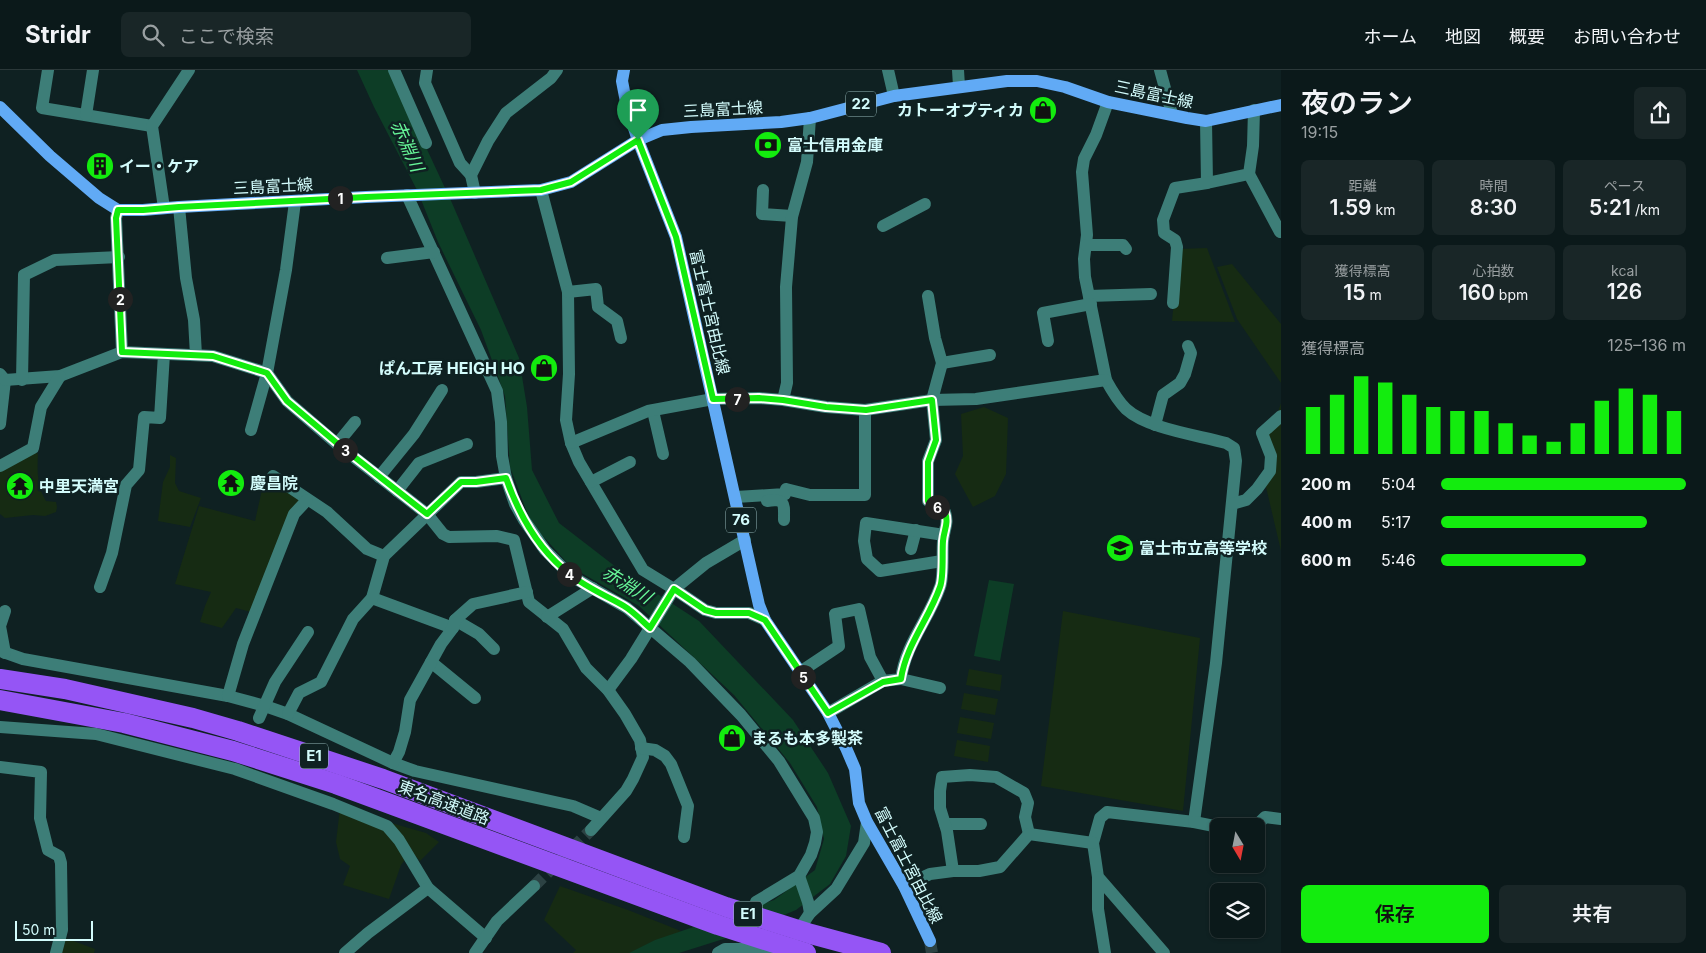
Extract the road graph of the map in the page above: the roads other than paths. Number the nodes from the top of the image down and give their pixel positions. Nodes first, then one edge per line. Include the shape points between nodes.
1 (48, 70) edge
2 (93, 70) edge
3 (190, 70) edge
4 (394, 70) edge
5 (427, 70) edge
6 (557, 70) edge
7 (624, 70) edge
8 (888, 70) edge
9 (958, 70) edge
10 (1160, 70) edge
11 (959, 86) junction
12 (894, 96) junction
13 (1108, 102) junction
14 (1281, 105) edge
15 (0, 107) edge
16 (1254, 110) junction
17 (1172, 114) junction
18 (86, 115) junction
19 (810, 118) junction
20 (1206, 121) junction
21 (152, 126) junction
22 (638, 140) junction
23 (426, 143) dead end
24 (1249, 174) junction
25 (471, 175) junction
26 (1207, 183) junction
27 (541, 190) junction
28 (763, 190) dead end
29 (475, 193) junction
30 (408, 195) junction
31 (295, 202) junction
32 (925, 204) dead end
33 (179, 207) junction
34 (164, 208) junction
35 (118, 210) junction
36 (792, 216) junction
37 (883, 226) dead end
38 (1281, 231) edge
39 (1086, 245) junction
40 (1126, 249) dead end
41 (434, 252) junction
42 (119, 257) junction
43 (387, 258) dead end
44 (568, 292) junction
45 (1150, 294) dead end
46 (928, 296) dead end
47 (1090, 300) junction
48 (1173, 303) dead end
49 (621, 338) dead end
50 (1048, 342) dead end
51 (1188, 346) dead end
52 (122, 352) junction
53 (164, 354) junction
54 (196, 355) junction
55 (990, 355) dead end
56 (942, 363) junction
57 (267, 373) junction
58 (60, 376) junction
59 (2, 377) edge
60 (22, 380) junction
61 (1106, 380) junction
62 (442, 390) dead end
63 (713, 399) junction
64 (783, 400) junction
65 (932, 400) junction
66 (653, 410) junction
67 (866, 410) junction
68 (1281, 416) edge
69 (354, 422) dead end
70 (0, 424) edge
71 (1155, 425) junction
72 (251, 430) dead end
73 (571, 443) junction
74 (338, 444) junction
75 (467, 444) dead end
76 (663, 454) dead end
77 (630, 462) dead end
78 (0, 466) edge
79 (273, 476) dead end
80 (379, 477) junction
81 (506, 478) junction
82 (591, 482) junction
83 (397, 491) junction
84 (307, 500) junction
85 (737, 501) junction
86 (1232, 504) junction
87 (427, 514) junction
88 (784, 520) dead end
89 (916, 530) junction
90 (944, 535) junction
91 (745, 540) junction
92 (911, 549) dead end
93 (384, 556) junction
94 (942, 562) junction
95 (100, 587) dead end
96 (593, 588) junction
97 (674, 589) junction
98 (527, 592) junction
99 (372, 598) junction
100 (5, 611) dead end
101 (548, 617) junction
102 (765, 620) junction
103 (454, 624) junction
104 (650, 628) junction
105 (308, 632) dead end
106 (494, 650) dead end
107 (2, 652) edge
108 (431, 662) junction
109 (800, 672) junction
110 (901, 679) junction
111 (0, 680) edge
112 (883, 682) junction
113 (940, 688) dead end
114 (608, 690) junction
115 (228, 696) junction
116 (475, 698) dead end
117 (0, 700) edge
118 (265, 706) junction
119 (828, 713) junction
120 (288, 714) junction
121 (259, 718) dead end
122 (0, 727) edge
123 (641, 748) junction
124 (393, 763) junction
125 (0, 767) edge
126 (601, 818) junction
127 (1264, 818) edge
128 (1281, 819) edge
129 (867, 822) junction
130 (1194, 822) junction
131 (945, 824) junction
132 (981, 824) dead end
133 (1210, 825) edge
134 (591, 830) tunnel mouth
135 (1029, 834) junction
136 (684, 837) dead end
137 (1093, 843) junction
138 (953, 871) junction
139 (799, 876) junction
140 (1098, 877) junction
141 (534, 886) tunnel mouth
142 (904, 886) junction
143 (428, 888) junction
144 (756, 902) dead end
145 (809, 908) junction
146 (486, 938) junction
147 (930, 940) tunnel mouth
148 (56, 953) edge
149 (345, 953) edge
150 (475, 953) edge
151 (718, 953) edge
152 (806, 953) edge
153 (881, 953) edge
154 (1105, 953) edge
155 (1164, 953) edge

1 - 18 street via 42,108
2 - 18 street
3 - 21 street
4 - 23 street
5 - 25 street via 425,83 460,163
6 - 25 street via 506,113
7 - 22 main road, 富士富士宮由比線 / 76 via 622,81 627,108
8 - 12 street
9 - 11 street
10 - 17 street
11 - 12 main road, 三島富士線 / 22
11 - 13 main road, 三島富士線 / 22 via 1037,81
12 - 19 main road, 三島富士線 / 22
13 - 17 main road, 三島富士線 / 22
13 - 39 street via 1084,159
14 - 16 main road, 三島富士線 / 22
15 - 35 main road via 57,162
16 - 20 main road, 三島富士線 / 22
16 - 24 street
17 - 20 main road, 三島富士線 / 22
18 - 21 street
19 - 22 main road, 三島富士線 / 22 via 662,130
19 - 36 street via 807,162
20 - 26 street
21 - 34 street
22 - 27 main road, 三島富士線 / 22 via 571,182
22 - 63 main road, 富士富士宮由比線 / 76 via 676,237
24 - 26 street
24 - 38 street
25 - 29 street
26 - 48 street via 1175,188 1163,220 1164,233 1175,240 1177,247
27 - 29 main road, 三島富士線 / 22
27 - 44 street
28 - 36 street via 762,214
29 - 30 main road, 三島富士線 / 22
30 - 31 main road, 三島富士線 / 22
30 - 41 street
31 - 33 main road, 三島富士線 / 22
31 - 57 street
32 - 37 street
33 - 34 main road, 三島富士線 / 22
33 - 54 street
34 - 35 main road, 三島富士線 / 22
35 - 42 street
36 - 64 street via 786,287 787,383
39 - 40 street via 1123,245
39 - 47 street via 1085,277
41 - 43 street
41 - 81 street via 497,391
42 - 52 street
42 - 60 street via 55,260 24,275
44 - 49 street via 596,289 598,307 616,321
44 - 73 street via 566,420
45 - 47 street
46 - 56 street
47 - 50 street via 1043,313
47 - 61 street
51 - 71 street via 1190,353 1185,374 1180,383 1163,395
52 - 53 street
52 - 58 street
53 - 54 street
53 - 95 street via 160,418 144,417 139,470 126,485 112,553
54 - 57 street via 213,356
55 - 56 street
56 - 65 street
57 - 72 street
57 - 74 street via 287,401
58 - 60 street
58 - 78 street via 41,407 33,448
59 - 60 street
59 - 70 street
61 - 65 street via 976,399
61 - 71 street via 1127,410
62 - 80 street via 414,434
63 - 64 street
63 - 66 street
63 - 85 main road, 富士富士宮由比線 / 76
64 - 67 street
65 - 67 street
65 - 90 street via 936,440 928,462 928,501 945,512 948,521
66 - 73 street
66 - 76 street
67 - 85 street via 865,495 810,495 786,489 785,494
68 - 86 street via 1262,433 1270,456 1270,470 1246,500
69 - 74 street
71 - 86 street via 1226,442 1234,448
73 - 82 street
74 - 80 street
75 - 83 street via 419,463
77 - 82 street
79 - 84 street
80 - 83 street
81 - 87 street via 461,482
81 - 96 street via 515,504 546,550 571,576
82 - 97 street via 643,570
83 - 87 street
84 - 93 street via 327,512 367,549
84 - 115 street via 294,514 243,644
85 - 88 street via 778,500 784,504
85 - 91 main road, 富士富士宮由比線 / 76
86 - 130 street via 1216,663
87 - 93 street
87 - 98 street via 443,534 450,537 497,536 514,540
89 - 90 street
89 - 92 street
89 - 94 street via 866,523 864,541 868,560 880,571
90 - 94 street
91 - 97 street via 706,563
91 - 102 main road, 富士富士宮由比線 / 76
93 - 99 street
94 - 110 street via 941,586 909,651
96 - 101 street
96 - 104 street via 626,608
97 - 102 street via 705,610 749,613
97 - 104 street
98 - 101 street via 528,602
98 - 103 street via 473,604
99 - 103 street
99 - 120 street via 353,619 321,682 299,693
100 - 107 street via 0,626
101 - 114 street via 563,629 586,668
102 - 109 main road, 富士富士宮由比線 / 76
103 - 106 street via 479,634
103 - 108 street
104 - 114 street
104 - 139 street via 690,662 741,715 779,761 801,795 814,818 817,832 811,855
105 - 118 street via 275,682
107 - 115 street via 23,659
108 - 116 street
108 - 124 street via 410,700 405,732
109 - 112 street via 839,646 834,614 859,609 870,657
109 - 119 main road, 富士富士宮由比線 / 76
110 - 112 street
110 - 113 street
111 - 153 highway, 東名高速道路 / E1 via 65,689 238,731 383,779 726,907
112 - 119 street
114 - 123 street via 640,740
115 - 118 street
117 - 152 highway, 東名高速道路 / E1 via 124,723 233,751 336,784 606,885
118 - 120 street
118 - 121 street
119 - 129 main road, 富士富士宮由比線 / 76 via 855,769 859,803
120 - 124 street
122 - 143 street via 96,734 235,769 333,804 387,826
123 - 126 street via 643,757 633,779
123 - 136 street via 656,750 671,764 688,806
124 - 126 street via 415,771 573,806
125 - 148 street via 41,772 40,818 48,850 59,856 61,863 62,930
126 - 134 street
127 - 128 street
129 - 142 main road, 富士富士宮由比線 / 76
129 - 145 street via 864,843 836,889
130 - 133 street
130 - 137 street via 1107,812 1100,818
131 - 132 street
131 - 135 street via 940,808 942,777 996,777 1024,793 1028,803 1025,817
131 - 138 street
135 - 137 street
135 - 138 street via 1000,867
137 - 140 street
138 - 142 street via 930,874
139 - 144 street
139 - 145 street
140 - 154 street via 1098,909
140 - 155 street
141 - 146 street via 497,921
142 - 147 main road, 富士富士宮由比線 / 76
143 - 146 street
143 - 149 street
145 - 151 street via 793,938 766,949 725,949
146 - 150 street

